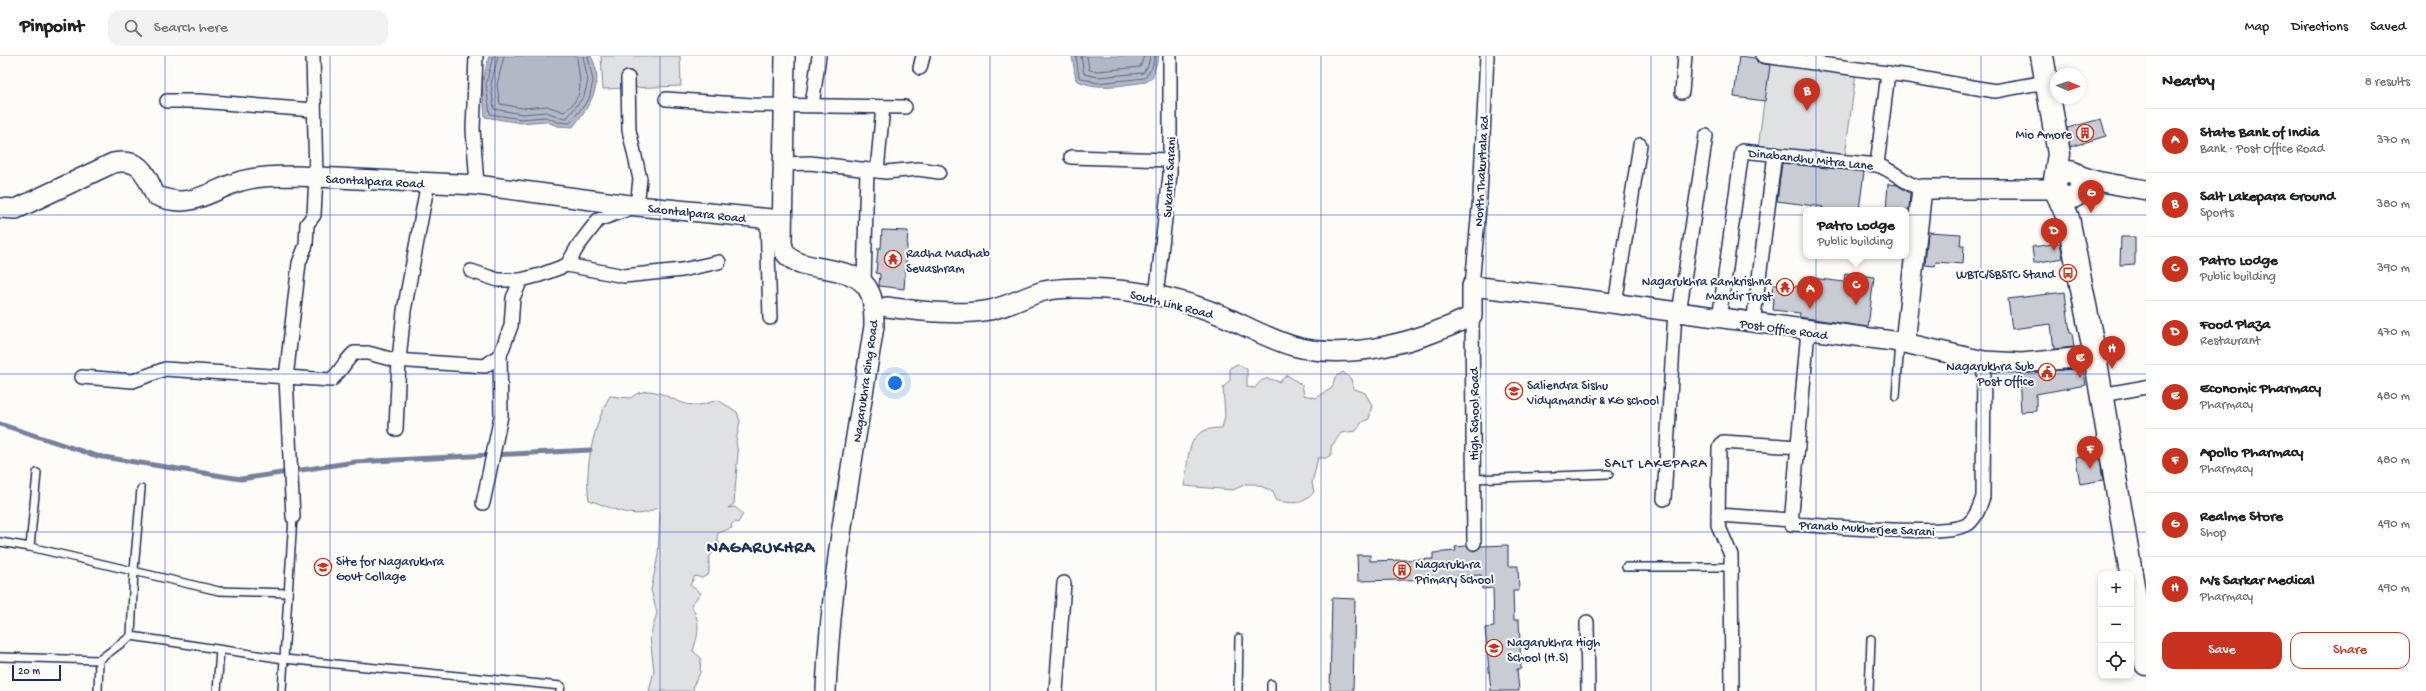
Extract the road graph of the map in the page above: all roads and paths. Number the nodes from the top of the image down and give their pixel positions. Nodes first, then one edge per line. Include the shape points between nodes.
1 (313, 56) edge
2 (476, 56) edge
3 (785, 56) edge
4 (819, 56) edge
5 (1170, 56) edge
6 (1487, 56) edge
7 (1685, 56) edge
8 (1763, 56) edge
9 (2042, 56) edge
10 (1888, 73) junction
11 (628, 78) dead end
12 (2046, 82) junction
13 (1682, 92) dead end
14 (666, 99) dead end
15 (167, 101) dead end
16 (785, 104) junction
17 (812, 105) junction
18 (883, 107) junction
19 (905, 108) dead end
20 (313, 110) junction
21 (1706, 136) dead end
22 (1640, 145) dead end
23 (1775, 154) junction
24 (1071, 157) dead end
25 (1170, 160) junction
26 (784, 164) junction
27 (1877, 165) junction
28 (872, 171) junction
29 (939, 172) dead end
30 (316, 177) junction
31 (428, 182) junction
32 (477, 185) junction
33 (2067, 187) junction
34 (1922, 189) junction
35 (2146, 190) edge
36 (637, 206) junction
37 (0, 208) edge
38 (775, 220) junction
39 (719, 262) dead end
40 (568, 265) junction
41 (471, 271) dead end
42 (521, 280) junction
43 (1472, 286) junction
44 (867, 288) junction
45 (1156, 297) junction
46 (1615, 304) junction
47 (887, 307) junction
48 (1677, 312) junction
49 (1472, 316) junction
50 (770, 318) dead end
51 (1719, 319) junction
52 (1753, 324) junction
53 (874, 326) junction
54 (1808, 331) junction
55 (1902, 343) junction
56 (500, 355) junction
57 (2095, 356) junction
58 (399, 360) junction
59 (1984, 361) junction
60 (82, 378) dead end
61 (286, 378) junction
62 (2146, 387) edge
63 (1896, 396) dead end
64 (2101, 396) junction
65 (396, 428) dead end
66 (1798, 447) junction
67 (36, 473) dead end
68 (1609, 474) dead end
69 (1473, 479) junction
70 (141, 489) dead end
71 (1664, 499) dead end
72 (484, 503) dead end
73 (1718, 515) junction
74 (293, 517) joint
75 (1791, 520) junction
76 (0, 542) edge
77 (1474, 543) dead end
78 (30, 548) junction
79 (1731, 566) junction
80 (1626, 567) dead end
81 (134, 570) junction
82 (1064, 583) dead end
83 (288, 593) junction
84 (2140, 596) edge
85 (1587, 622) dead end
86 (131, 636) junction
87 (1239, 638) dead end
88 (1871, 639) dead end
89 (220, 650) junction
90 (0, 656) edge
91 (284, 659) junction
92 (99, 660) junction
93 (2146, 664) edge
94 (98, 691) edge
95 (218, 691) edge
96 (282, 691) edge
97 (560, 691) edge
98 (826, 691) edge
99 (1056, 691) edge
100 (1238, 691) edge
101 (1588, 691) edge
102 (1732, 691) edge
103 (1869, 691) edge

1 - 20 street
2 - 32 street via 473,129
3 - 16 street
4 - 17 street
5 - 25 street, Sukanta Sarani
6 - 43 street, North Thakurtala Rd via 1480,196
7 - 13 street
8 - 10 street
9 - 12 highway
10 - 12 street via 1996,91
10 - 27 street
11 - 36 street via 629,130 640,179
12 - 33 highway
14 - 16 street via 737,104
15 - 20 street
16 - 17 street
16 - 26 street
17 - 18 street
18 - 19 street
18 - 28 street
20 - 30 street
21 - 48 street
22 - 46 street
23 - 27 street, Dinabandhu Mitra Lane
23 - 51 street, Dinabandhu Mitra Lane via 1742,151
23 - 52 street
24 - 25 street
25 - 45 street, Sukanta Sarani
26 - 28 street via 810,163
26 - 38 street
27 - 34 street, Dinabandhu Mitra Lane
28 - 29 street via 918,169
28 - 44 street
30 - 31 street, Saontalpara Road
30 - 37 street, Saontalpara Road via 270,176 241,181 185,201 170,202 155,195 144,170 133,163 123,161 113,163 16,209
30 - 61 street via 314,215 307,224 306,245 299,263
31 - 32 street, Saontalpara Road
31 - 58 street via 410,270
32 - 36 street, Saontalpara Road
33 - 34 street
33 - 35 street
33 - 57 highway via 2068,218
34 - 55 street
36 - 38 street, Saontalpara Road
36 - 40 street via 598,220 578,246
38 - 44 street via 786,254 795,261 853,275
38 - 50 street
39 - 40 street via 682,270 624,276
40 - 42 street
41 - 42 street via 498,280
42 - 56 street via 513,298 510,326
43 - 46 street, Post Office Road
43 - 49 street, High School Road
44 - 47 street
44 - 53 street, Nagarukhra Ring Road
45 - 47 street, South Link Road via 1106,289 1070,288 1044,292 989,310 952,312
45 - 49 street, South Link Road via 1221,315 1287,344 1319,350 1383,347 1448,328
46 - 48 street, Post Office Road
47 - 53 street
48 - 51 street, Post Office Road
48 - 71 street
49 - 69 street, High School Road
51 - 52 street, Post Office Road
52 - 54 street, Post Office Road
53 - 98 street, Nagarukhra Ring Road via 847,499 828,647
54 - 55 street, Post Office Road
54 - 66 street, Pranab Mukherjee Sarani
55 - 59 street, Post Office Road
55 - 63 lane
56 - 58 street via 485,366
56 - 72 street via 501,416
57 - 59 street, Post Office Road via 2022,363
57 - 64 highway
58 - 61 street via 368,353 354,354 343,363 338,375 331,380
58 - 65 street
59 - 75 street, Pranab Mukherjee Sarani via 1983,497 1978,511 1968,524 1958,528 1931,531 1791,524
60 - 61 street via 133,381 164,369
61 - 74 street
62 - 64 street
64 - 84 highway
66 - 73 street via 1723,442 1720,444
66 - 75 street, Pranab Mukherjee Sarani
67 - 78 lane
68 - 69 lane
69 - 77 street, High School Road
70 - 81 lane
73 - 75 street
73 - 79 street via 1718,525 1731,555
74 - 83 lane
76 - 78 lane
78 - 81 lane
79 - 80 lane
79 - 102 street
81 - 83 lane via 219,591
81 - 86 lane
82 - 99 street
83 - 91 lane
84 - 93 highway
85 - 101 street
86 - 89 lane
86 - 92 lane
87 - 100 lane
88 - 103 lane
89 - 91 lane
89 - 95 lane
90 - 92 lane
91 - 96 lane
91 - 97 lane via 561,686
92 - 94 lane

